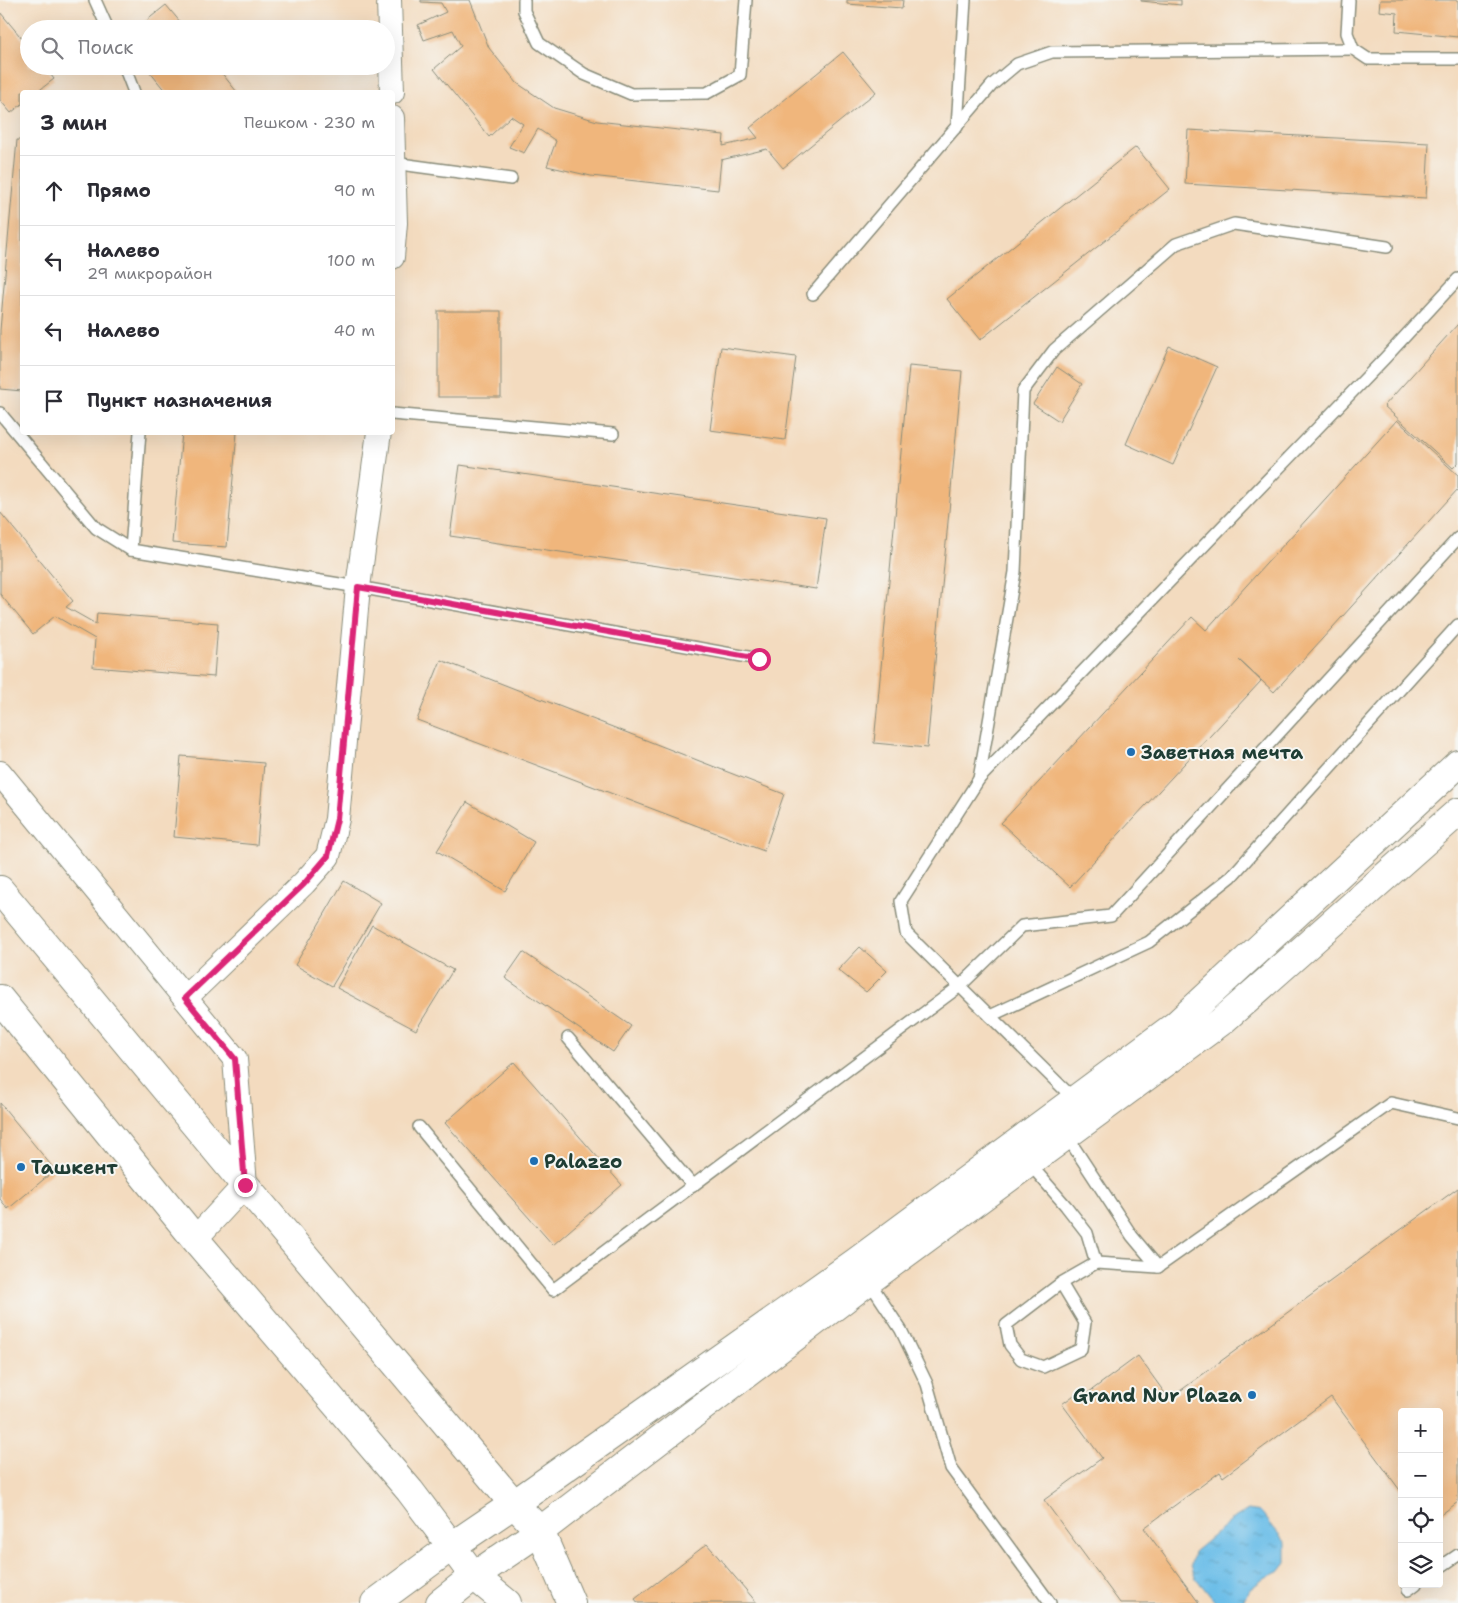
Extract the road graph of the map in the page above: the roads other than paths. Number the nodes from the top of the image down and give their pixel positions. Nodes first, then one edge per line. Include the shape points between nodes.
1 (95, 0) edge
2 (389, 0) edge
3 (524, 0) edge
4 (746, 0) edge
5 (965, 0) edge
6 (1349, 0) edge
7 (104, 20) edge
8 (390, 20) edge
9 (1353, 49) junction
10 (1458, 60) edge
11 (127, 75) edge
12 (391, 75) edge
13 (133, 90) edge
14 (392, 90) edge
15 (957, 127) junction
16 (395, 163) edge
17 (511, 178) dead end
18 (1386, 247) dead end
19 (1458, 279) edge
20 (813, 294) dead end
21 (0, 413) edge
22 (395, 414) edge
23 (613, 434) dead end
24 (140, 435) edge
25 (379, 435) edge
26 (1458, 538) edge
27 (131, 550) junction
28 (358, 587) junction
29 (1458, 625) edge
30 (759, 659) dead end
31 (1458, 764) edge
32 (0, 773) edge
33 (979, 779) junction
34 (1458, 812) edge
35 (0, 890) edge
36 (960, 986) junction
37 (185, 998) junction
38 (0, 999) edge
39 (990, 1016) junction
40 (568, 1038) dead end
41 (1072, 1117) junction
42 (1458, 1118) edge
43 (419, 1127) dead end
44 (1022, 1154) junction
45 (245, 1185) junction
46 (693, 1186) junction
47 (195, 1239) junction
48 (1096, 1263) junction
49 (1158, 1267) junction
50 (862, 1271) junction
51 (1061, 1283) junction
52 (514, 1504) junction
53 (540, 1531) junction
54 (452, 1546) junction
55 (1458, 1555) edge
56 (1443, 1565) edge
57 (474, 1576) junction
58 (375, 1603) edge
59 (440, 1603) edge
60 (507, 1603) edge
61 (571, 1603) edge
62 (1050, 1603) edge

1 - 7 lane
2 - 8 street
3 - 4 lane via 524,11 538,43 584,74 630,94 707,93 740,75
5 - 15 lane
6 - 9 lane via 1347,33
9 - 10 lane via 1368,58
9 - 15 lane via 1052,52 1017,64 992,85
11 - 13 lane
12 - 14 street
15 - 20 lane
16 - 17 lane
18 - 33 lane via 1234,224 1176,244 1054,350 1023,392 1015,572
19 - 33 lane
21 - 27 lane via 96,528
22 - 23 lane
24 - 27 lane
25 - 28 street
26 - 36 lane via 1111,916 1022,926
27 - 28 lane
28 - 30 lane
28 - 37 street via 337,819 328,856 304,884
29 - 39 lane via 1231,877 1149,942
31 - 41 main road
32 - 37 street
33 - 36 lane via 901,901 906,933
34 - 41 main road via 1222,1021
35 - 45 main road
36 - 39 lane
36 - 46 lane
37 - 45 street via 235,1059
38 - 47 main road
39 - 41 lane
40 - 46 lane
41 - 44 main road
41 - 49 lane via 1132,1236
42 - 49 lane via 1391,1102
43 - 46 lane via 553,1290
44 - 48 lane via 1087,1233
44 - 50 main road
45 - 47 street
45 - 52 main road
47 - 54 main road via 410,1491
48 - 49 lane
48 - 51 lane
50 - 52 main road
50 - 53 main road
50 - 62 lane via 900,1330 927,1384 951,1468
51 - 51 lane via 1085,1323 1081,1349 1043,1367 1021,1359 1010,1345 1006,1325
52 - 53 main road
52 - 54 main road
53 - 57 main road
53 - 61 main road
54 - 57 main road
54 - 58 main road
55 - 56 lane
57 - 59 main road
57 - 60 main road

